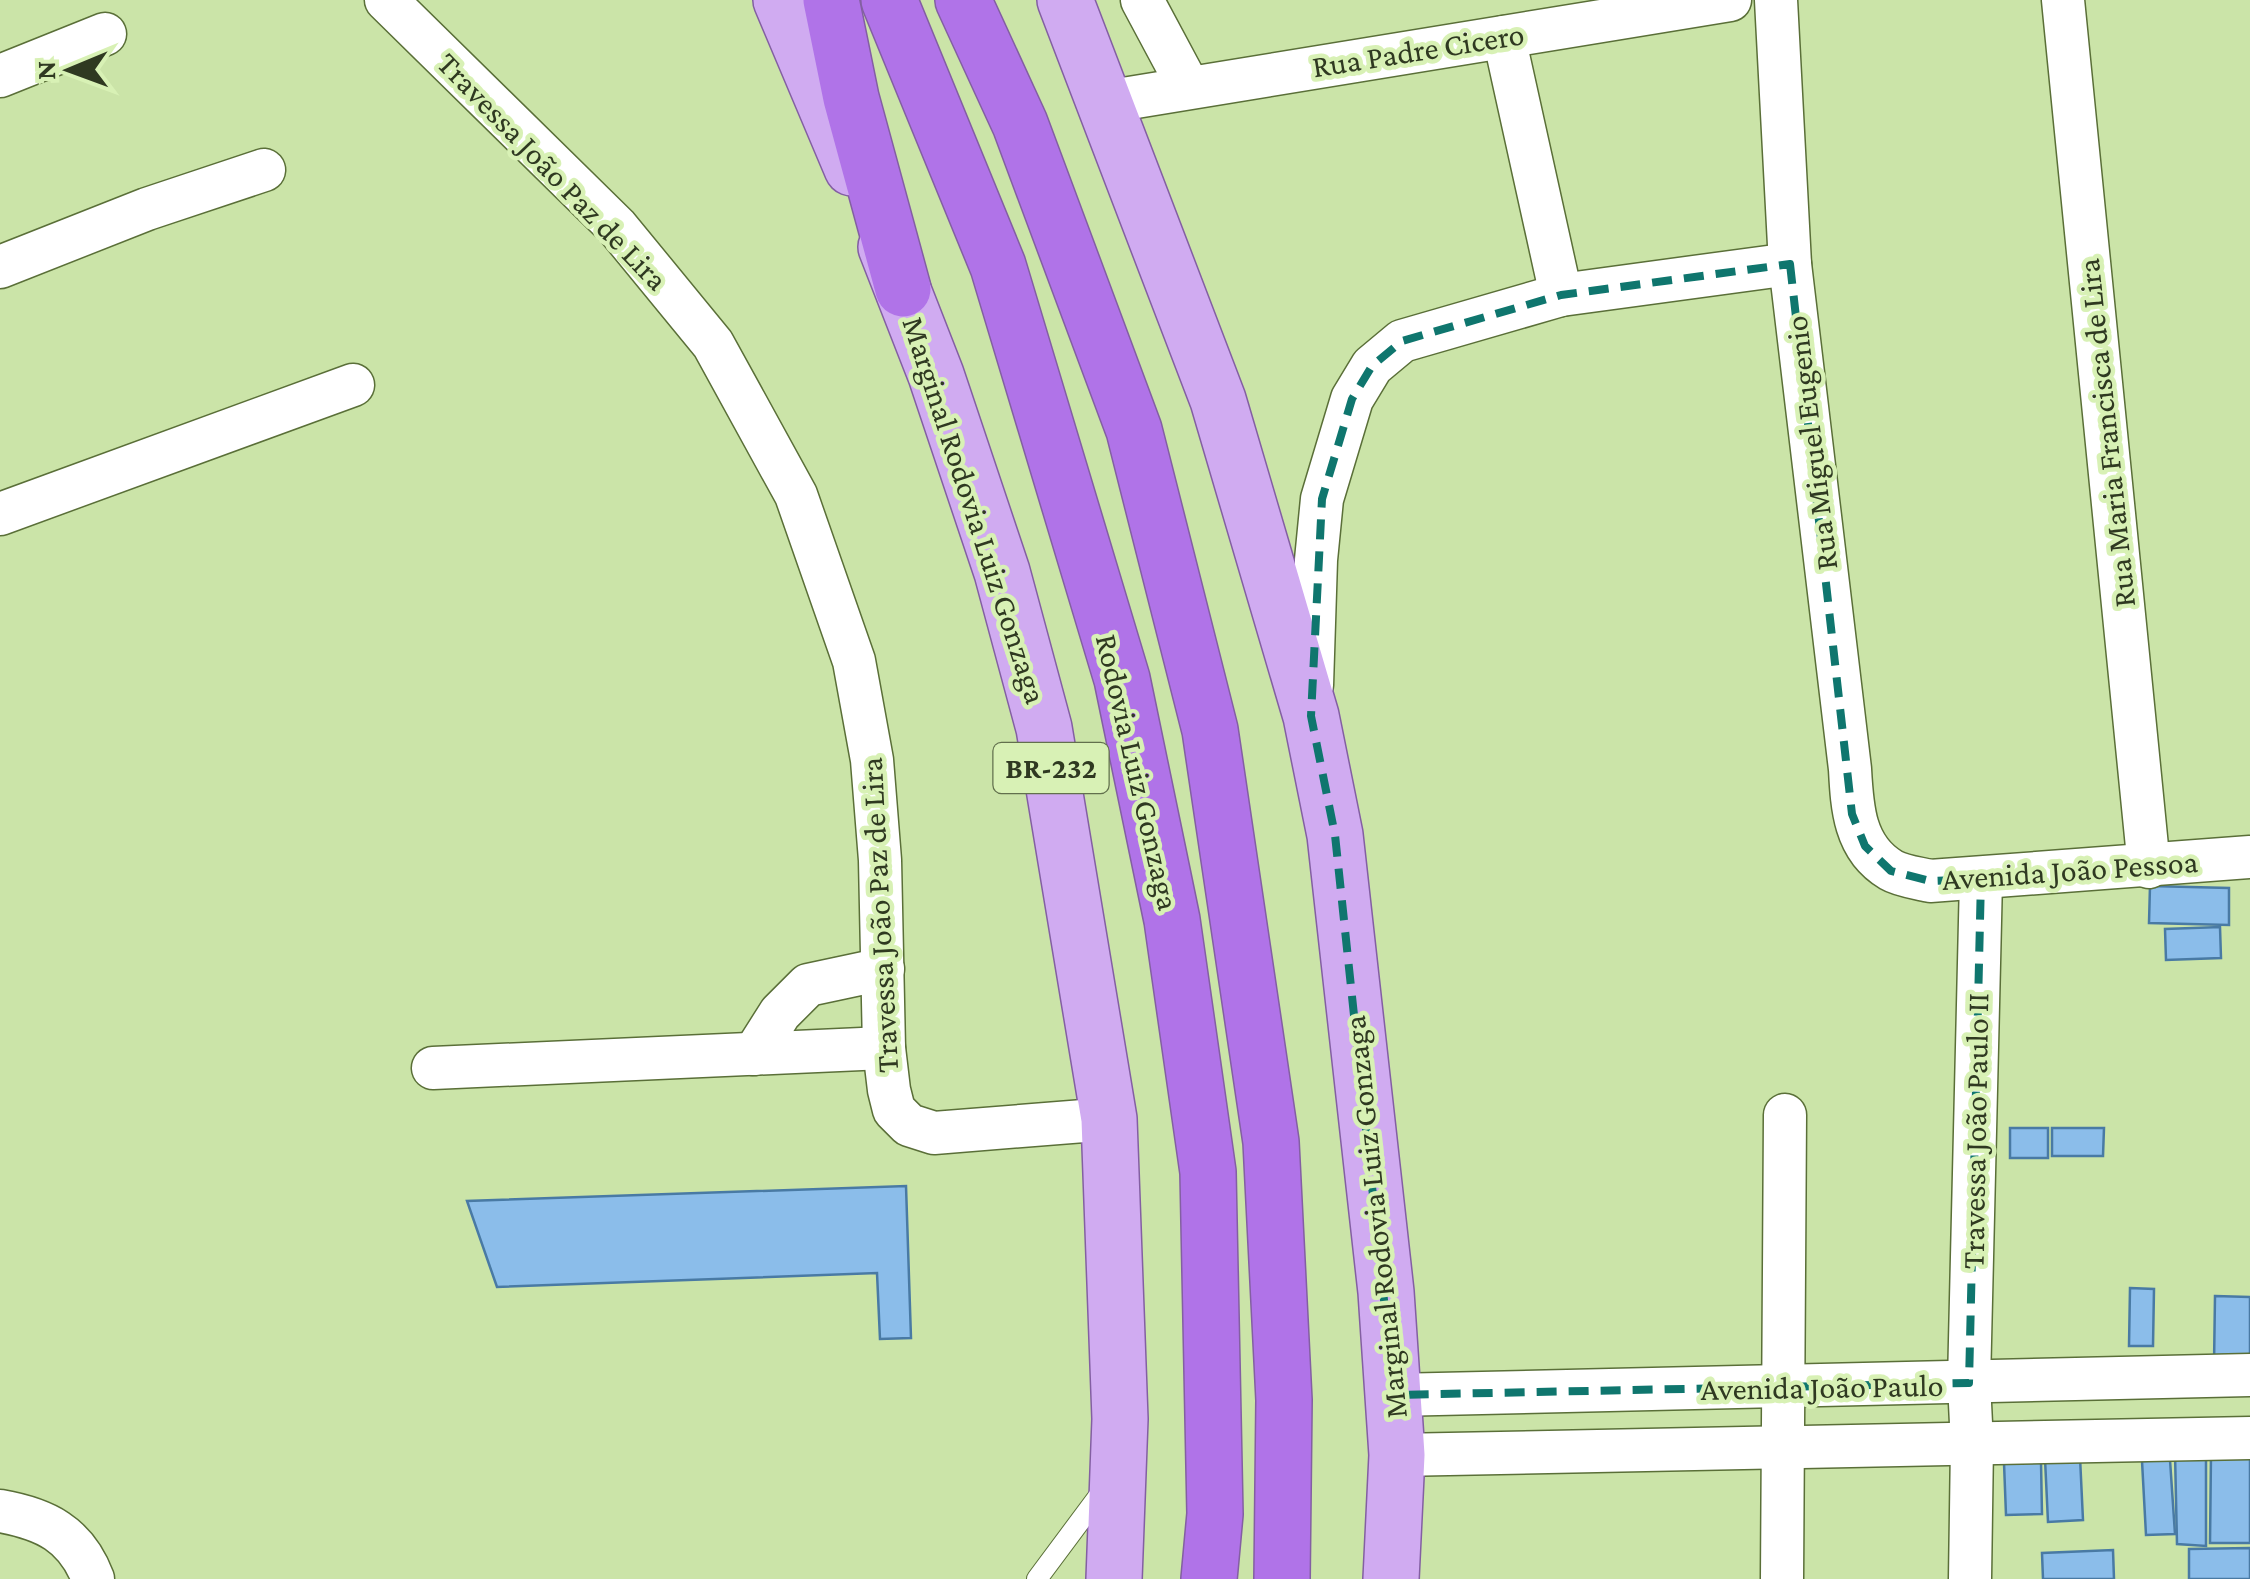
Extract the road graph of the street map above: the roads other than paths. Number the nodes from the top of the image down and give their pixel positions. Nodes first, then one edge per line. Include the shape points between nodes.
1 (386, 0) edge
2 (781, 0) edge
3 (831, 0) edge
4 (889, 0) edge
5 (963, 0) edge
6 (1065, 0) edge
7 (1142, 0) edge
8 (1730, 0) edge
9 (1776, 0) edge
10 (2063, 0) edge
11 (106, 34) dead end
12 (1504, 37) junction
13 (0, 76) edge
14 (1188, 86) junction
15 (1105, 102) junction
16 (264, 170) dead end
17 (1790, 264) junction
18 (0, 266) edge
19 (904, 289) junction
20 (1561, 295) junction
21 (354, 385) dead end
22 (0, 514) edge
23 (1311, 716) junction
24 (2250, 857) edge
25 (2149, 867) junction
26 (1892, 870) joint
27 (1981, 879) junction
28 (883, 969) junction
29 (884, 1048) junction
30 (754, 1054) junction
31 (433, 1068) dead end
32 (1785, 1115) dead end
33 (1110, 1119) junction
34 (2250, 1375) edge
35 (1969, 1383) junction
36 (1782, 1388) junction
37 (1394, 1395) junction
38 (1284, 1400) junction
39 (2250, 1438) edge
40 (1972, 1444) junction
41 (1782, 1448) junction
42 (1397, 1455) junction
43 (1117, 1472) junction
44 (0, 1511) edge
45 (93, 1579) edge
46 (1037, 1579) edge
47 (1114, 1579) edge
48 (1209, 1579) edge
49 (1282, 1579) edge
50 (1301, 1579) edge
51 (1392, 1579) edge
52 (1782, 1579) edge
53 (1970, 1579) edge

1 - 28 street, Travessa João Paz de Lira via 641,257 713,344 796,495 854,661 872,760
2 - 19 main road, Marginal Rodovia Luiz Gonzaga / BR-232
3 - 19 highway
4 - 48 highway, Rodovia Luiz Gonzaga / BR-232 via 998,266 1122,678 1172,920 1208,1172 1214,1514
5 - 38 highway, Rodovia Luiz Gonzaga via 1020,124 1134,430 1210,730 1272,1142
6 - 15 main road, Marginal Rodovia Luiz Gonzaga
7 - 14 street
8 - 12 street, Rua Padre Cicero
9 - 17 street, Rua Miguel Eugenio
10 - 25 street, Rua Maria Francisca de Lira
11 - 13 street
12 - 14 street, Rua Padre Cicero
12 - 20 street
14 - 15 street, Rua Padre Cicero
15 - 23 main road, Marginal Rodovia Luiz Gonzaga via 1218,400
16 - 18 street
17 - 20 street
17 - 26 street, Rua Miguel Eugenio via 1852,814 1864,846
19 - 33 main road, Marginal Rodovia Luiz Gonzaga / BR-232 via 1002,572 1044,728
20 - 23 street via 1402,340 1372,366 1352,400 1322,498
21 - 22 street
23 - 37 main road, Marginal Rodovia Luiz Gonzaga via 1335,834
24 - 25 street, Avenida João Pessoa
25 - 27 street, Avenida João Pessoa
26 - 27 street, Avenida João Pessoa via 1930,881
27 - 35 street, Travessa João Paulo II
28 - 29 street, Travessa João Paz de Lira
28 - 30 street via 808,985
29 - 30 street
29 - 33 street, Travessa João Paz de Lira via 894,1110 909,1125 934,1133
30 - 31 street
32 - 36 street
33 - 43 main road, Marginal Rodovia Luiz Gonzaga / BR-232
34 - 35 street, Avenida João Paulo
35 - 36 street, Avenida João Paulo
35 - 40 street, Travessa João Paulo II
36 - 37 street, Avenida João Paulo
36 - 41 street
37 - 42 main road, Marginal Rodovia Luiz Gonzaga
38 - 49 highway, Rodovia Luiz Gonzaga
38 - 50 highway
39 - 40 street
40 - 41 street
40 - 53 street, Travessa João Paulo II
41 - 42 street
41 - 52 street
42 - 51 main road, Marginal Rodovia Luiz Gonzaga
43 - 46 lane
43 - 47 main road, Marginal Rodovia Luiz Gonzaga / BR-232
44 - 45 street via 59,1529

